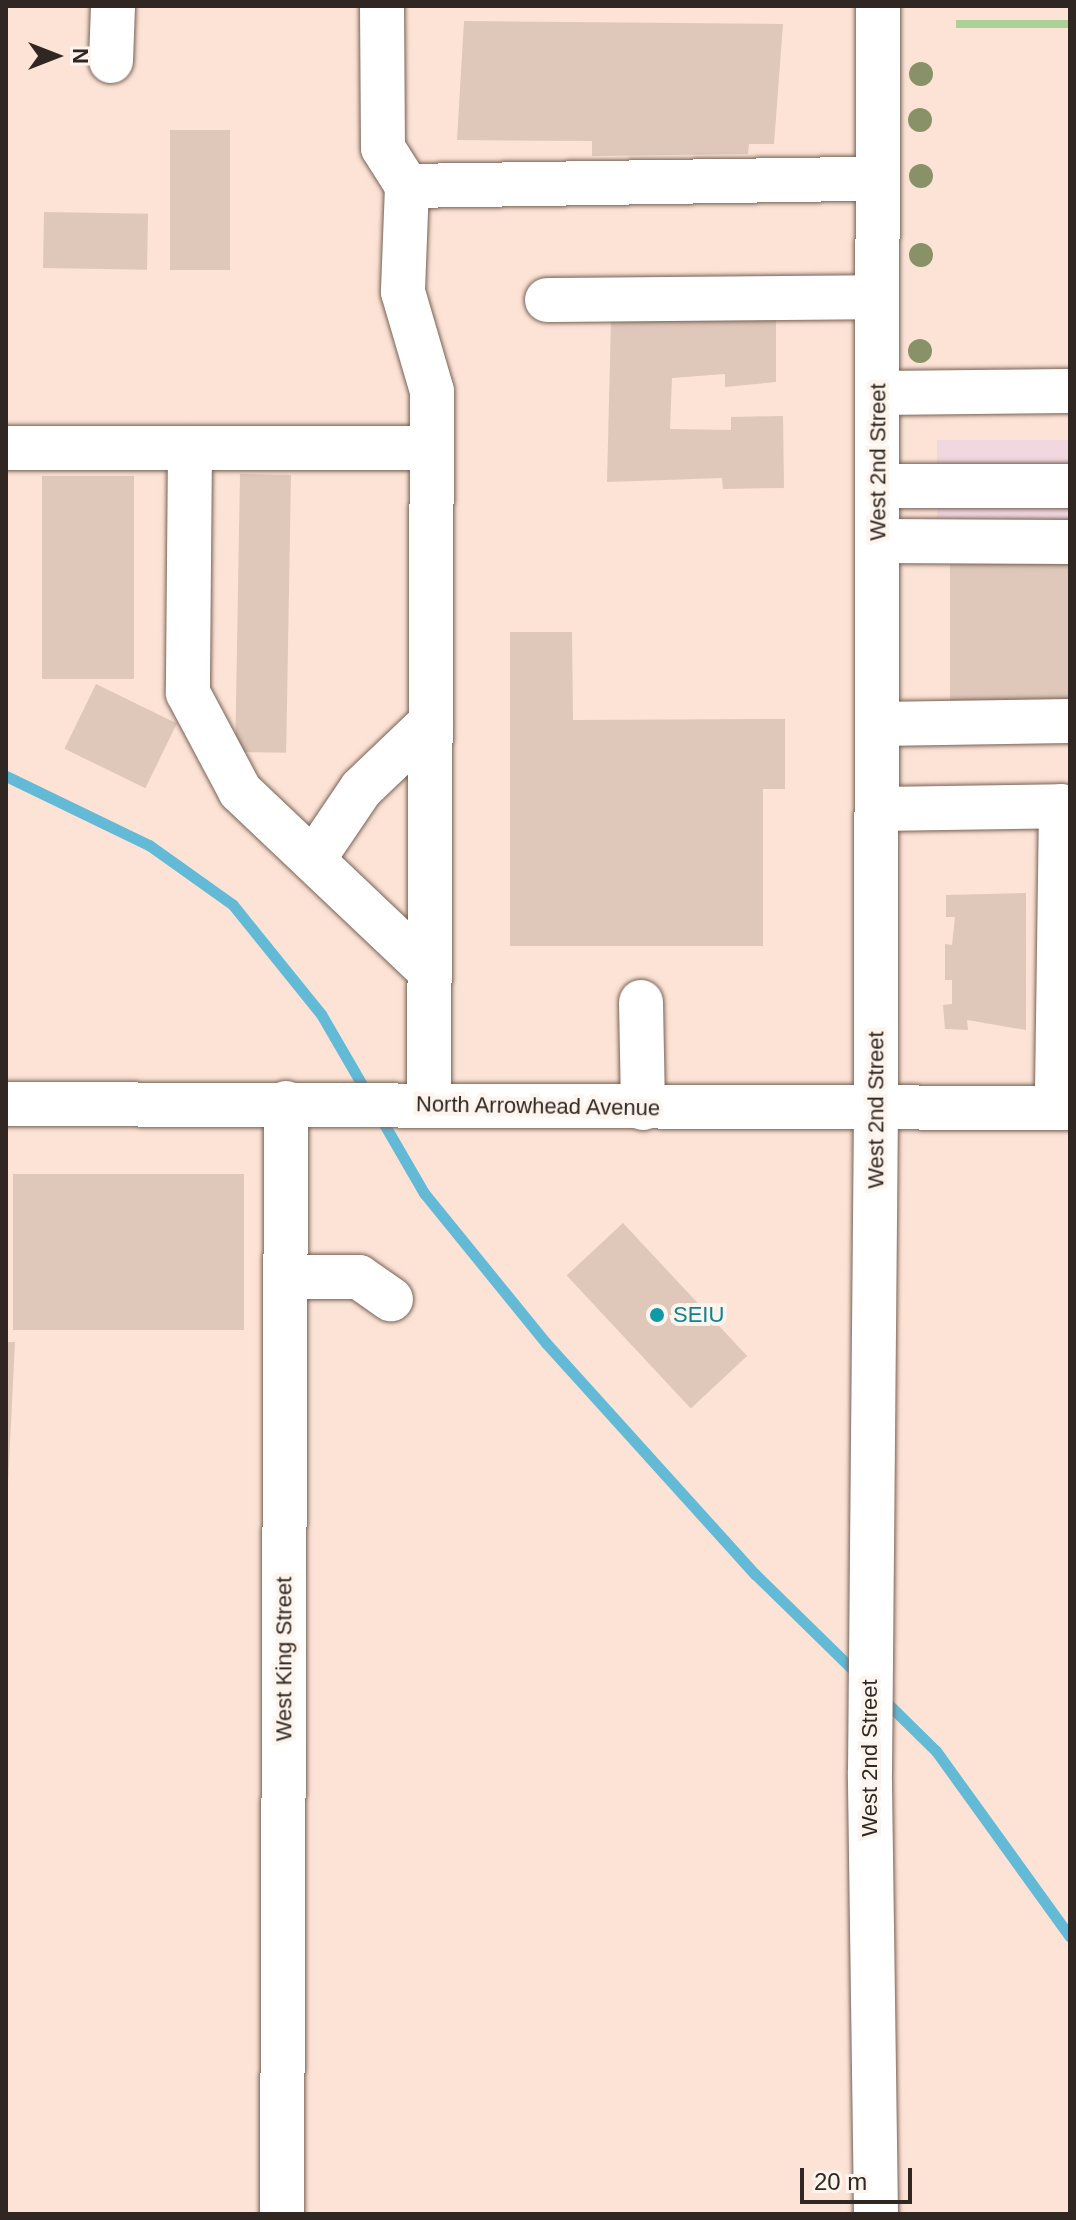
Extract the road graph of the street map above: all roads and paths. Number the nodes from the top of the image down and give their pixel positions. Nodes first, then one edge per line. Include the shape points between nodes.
1 (113, 6) edge
2 (382, 6) edge
3 (878, 6) edge
4 (111, 61) dead end
5 (876, 179) junction
6 (407, 186) junction
7 (876, 297) junction
8 (547, 300) dead end
9 (1070, 391) edge
10 (878, 393) junction
11 (6, 448) edge
12 (190, 448) junction
13 (432, 448) junction
14 (878, 486) junction
15 (1070, 486) edge
16 (878, 541) junction
17 (1070, 542) edge
18 (1070, 721) edge
19 (431, 722) junction
20 (879, 724) junction
21 (879, 809) junction
22 (313, 860) junction
23 (430, 971) junction
24 (641, 1002) dead end
25 (307, 1103) junction
26 (440, 1103) junction
27 (6, 1104) edge
28 (643, 1108) junction
29 (1064, 1108) edge
30 (876, 1112) junction
31 (285, 1277) junction
32 (391, 1299) dead end
33 (282, 2214) edge
34 (876, 2214) edge

1 - 4 street
2 - 6 street via 383,148
3 - 5 street, West 2nd Street
5 - 6 street
5 - 7 street, West 2nd Street
6 - 13 street via 403,292 432,391
7 - 8 street
7 - 10 street, West 2nd Street
9 - 10 street
10 - 14 street, West 2nd Street
11 - 12 street
12 - 13 street
12 - 22 street via 188,693 240,791
13 - 19 street
14 - 15 street
14 - 16 street, West 2nd Street
16 - 17 street
16 - 20 street, West 2nd Street
18 - 20 street
19 - 22 street via 361,789
19 - 23 street
20 - 21 street, West 2nd Street
21 - 29 street via 1061,806
21 - 30 street, West 2nd Street
22 - 23 street
23 - 26 street
24 - 28 street
25 - 26 street, North Arrowhead Avenue
25 - 27 street, North Arrowhead Avenue
25 - 31 street, West King Street
26 - 28 street, North Arrowhead Avenue
28 - 30 street, North Arrowhead Avenue
29 - 30 street, North Arrowhead Avenue
30 - 34 street, West 2nd Street via 870,1592
31 - 32 street via 359,1277
31 - 33 street, West King Street

